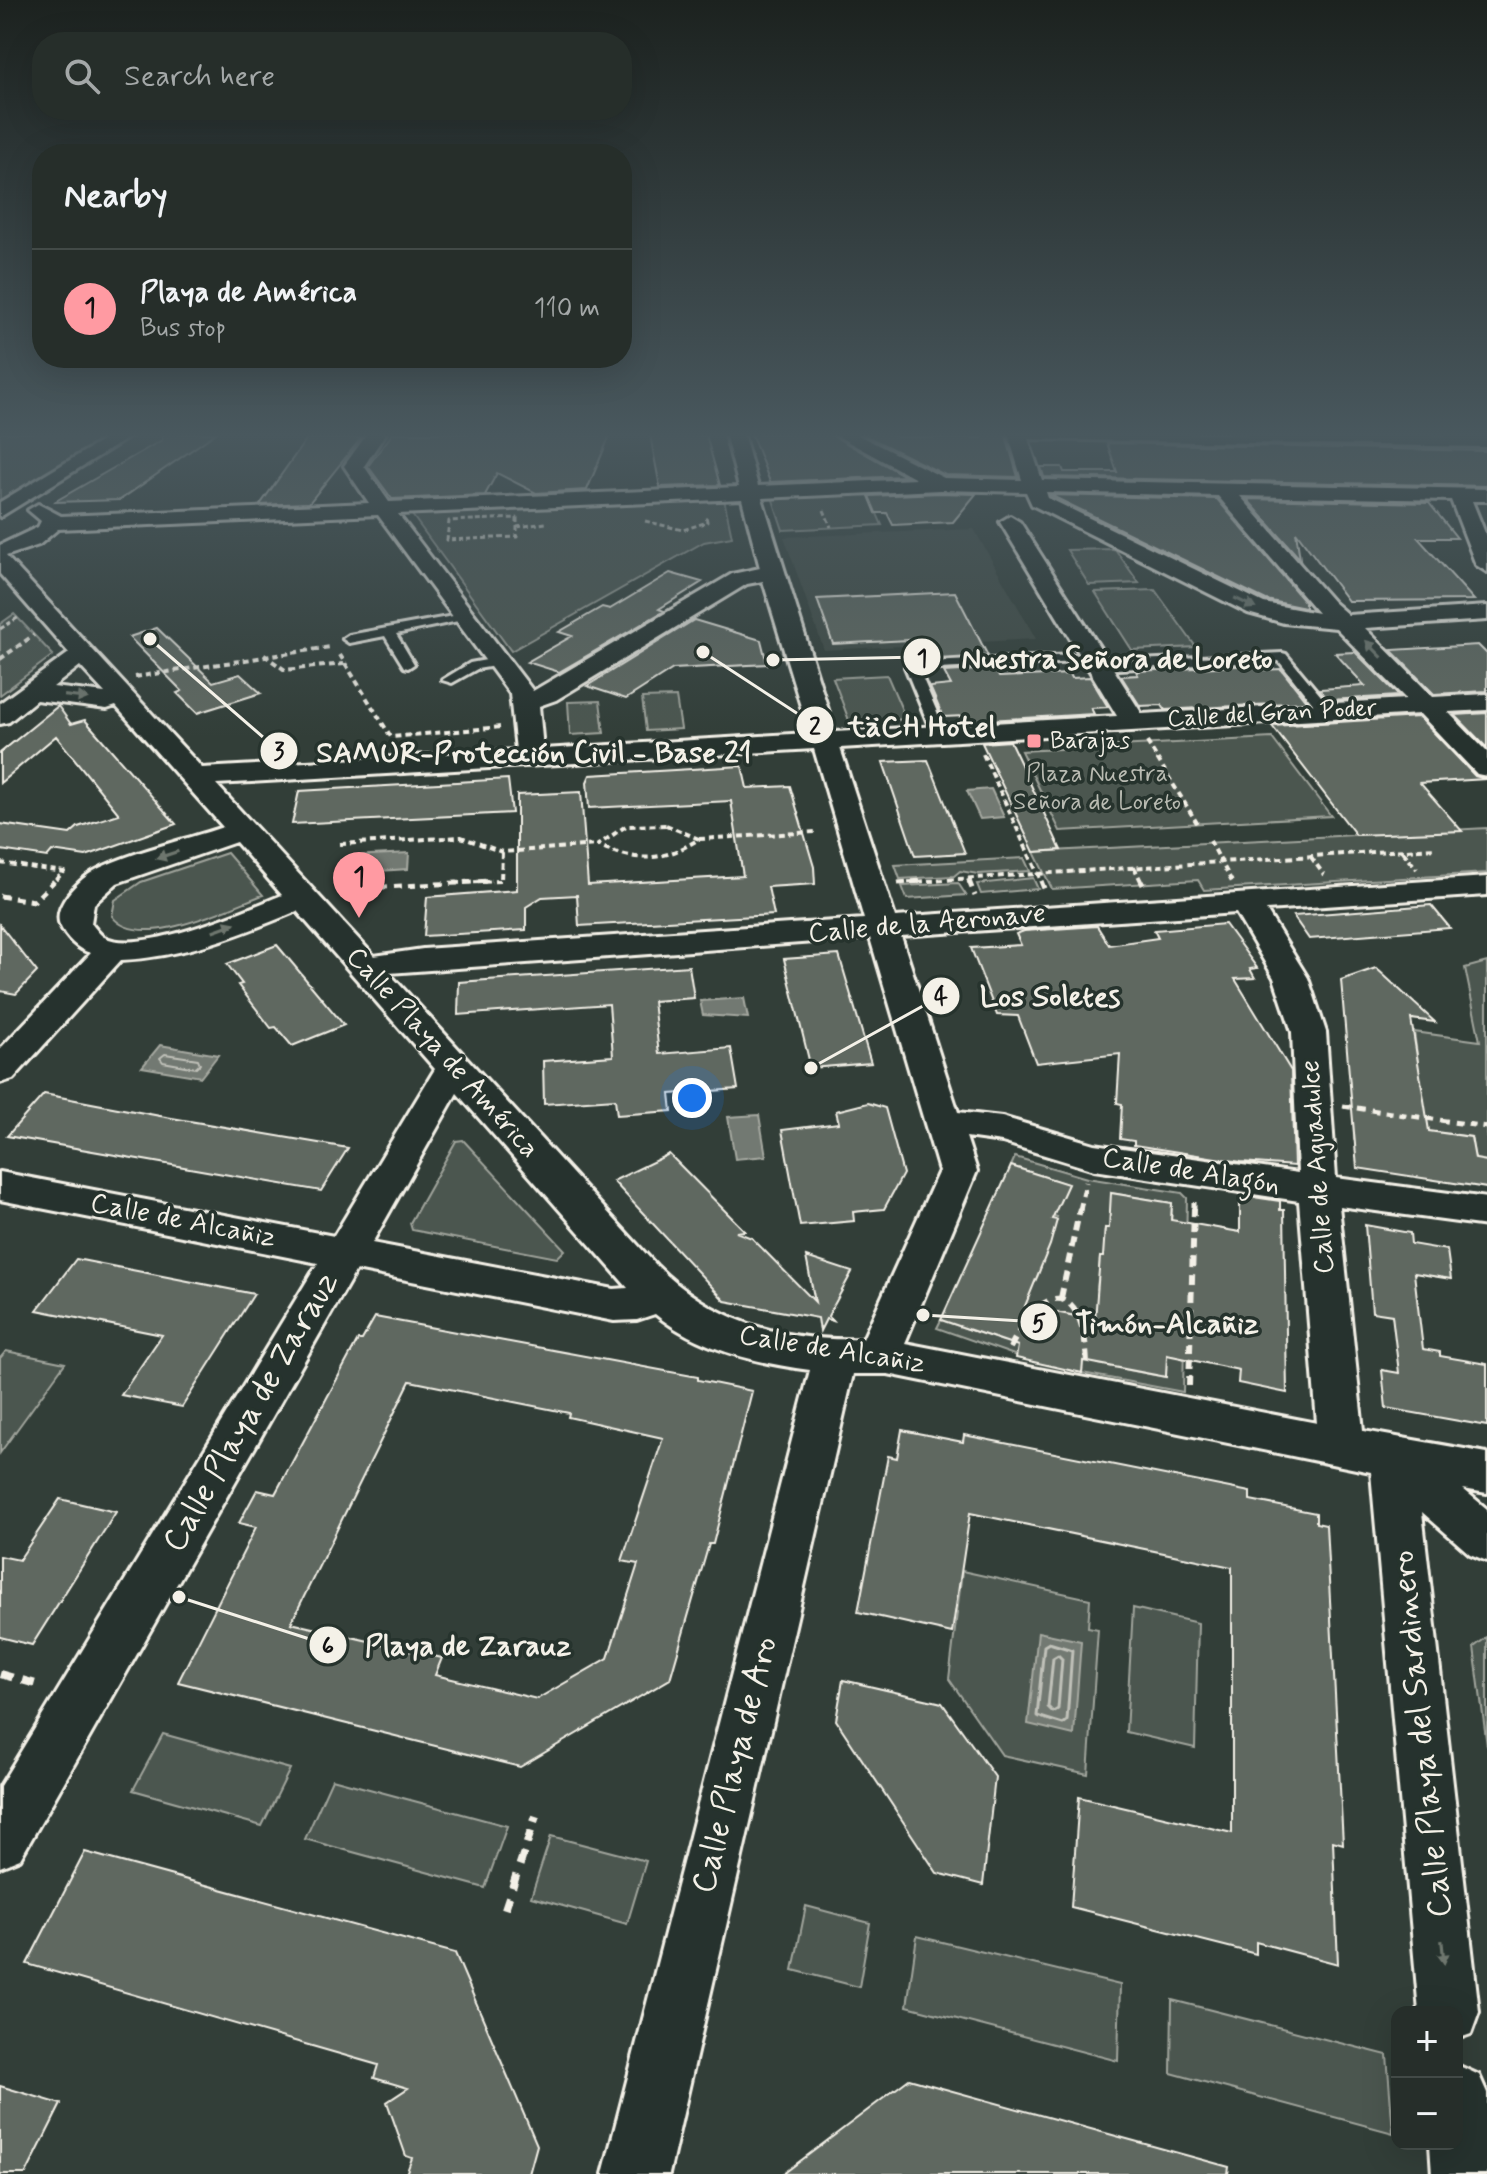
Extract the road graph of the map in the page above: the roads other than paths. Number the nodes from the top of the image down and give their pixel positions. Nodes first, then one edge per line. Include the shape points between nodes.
1 (38, 534) edge
2 (403, 534) edge
3 (761, 534) edge
4 (1018, 534) edge
5 (1106, 534) edge
6 (1264, 534) edge
7 (1475, 534) edge
8 (0, 551) edge
9 (0, 561) edge
10 (1487, 565) edge
11 (772, 572) junction
12 (1487, 613) edge
13 (464, 617) junction
14 (1341, 621) junction
15 (388, 631) junction
16 (349, 639) dead end
17 (84, 657) junction
18 (497, 662) junction
19 (1096, 662) junction
20 (408, 664) dead end
21 (448, 680) dead end
22 (127, 687) junction
23 (30, 692) junction
24 (526, 702) junction
25 (1487, 702) edge
26 (1428, 706) junction
27 (1326, 711) junction
28 (0, 716) edge
29 (1134, 722) junction
30 (939, 733) junction
31 (825, 740) junction
32 (530, 758) junction
33 (1487, 768) edge
34 (195, 777) junction
35 (241, 831) junction
36 (1487, 886) edge
37 (1241, 896) junction
38 (305, 897) junction
39 (883, 926) junction
40 (112, 950) junction
41 (369, 970) junction
42 (454, 1067) junction
43 (0, 1071) edge
44 (946, 1125) junction
45 (0, 1186) edge
46 (1318, 1191) junction
47 (1487, 1212) edge
48 (345, 1251) junction
49 (660, 1295) junction
50 (857, 1356) junction
51 (1342, 1446) junction
52 (1393, 1457) junction
53 (1487, 1473) edge
54 (1487, 1539) edge
55 (0, 1839) edge
56 (1448, 2006) edge
57 (1463, 2150) edge
58 (636, 2174) edge
59 (1465, 2174) edge

1 - 8 street
2 - 13 street
3 - 11 street, Calle Playa de Aro
4 - 19 street
5 -> 14 street via 1256,608 1287,617
6 - 14 street
7 - 10 street
9 - 17 street, Calle Playa de América
11 - 24 street via 740,579 547,695
11 - 31 street, Calle Playa de Aro
12 - 14 street
13 - 15 lane
13 - 18 street
26 -> 14 street
15 - 16 lane
15 - 20 lane
17 - 22 street, Calle Playa de América
17 - 23 street via 72,660
18 - 21 lane via 474,666
18 - 24 street
19 - 27 lane via 1282,657
19 - 29 street
19 - 30 lane via 911,667
23 -> 22 street via 107,701
22 - 34 street, Calle Playa de América
23 - 28 street
24 - 32 street
25 - 26 street, Calle del Gran Poder
26 - 27 street, Calle del Gran Poder
26 - 33 street
27 - 29 street, Calle del Gran Poder
29 - 30 street, Calle del Gran Poder
30 - 31 street, Calle del Gran Poder
31 - 32 street, Calle del Gran Poder
31 - 39 street, Calle Playa de Aro
32 - 34 street, Calle del Gran Poder
34 - 35 street, Calle Playa de América
35 - 38 street, Calle Playa de América
35 -> 40 street via 106,877 89,890 73,919 79,933
36 - 37 street, Calle de la Aeronave
37 - 39 street, Calle de la Aeronave
37 - 46 street, Calle de Aguadulce via 1291,978 1309,1032
40 -> 38 street via 168,947
38 - 41 street, Calle Playa de América
39 - 41 street, Calle de la Aeronave via 423,959
39 - 44 street, Calle Playa de Aro
40 - 43 street
41 - 42 street, Calle Playa de América
42 - 48 street, Calle Playa de Zarauz
42 - 49 street, Calle Playa de América
44 - 46 street, Calle de Alagón via 985,1125 1092,1156
44 - 50 street, Calle Playa de Aro via 958,1171 955,1182 893,1314
45 - 48 street, Calle de Alcañiz
46 - 47 street, Calle de Alagón via 1364,1192
46 - 51 street, Calle de Aguadulce
48 - 49 street, Calle de Alcañiz via 614,1305
48 - 55 street, Calle Playa de Zarauz
49 - 50 street, Calle de Alcañiz via 686,1316 747,1340
50 - 51 street, Calle de Alcañiz
50 - 58 street, Calle Playa de Aro
51 - 52 street, Calle de Alcañiz
52 - 53 street, Calle de Alcañiz
52 - 54 street
52 -> 56 street, Calle Playa del Sardinero
57 - 59 street

